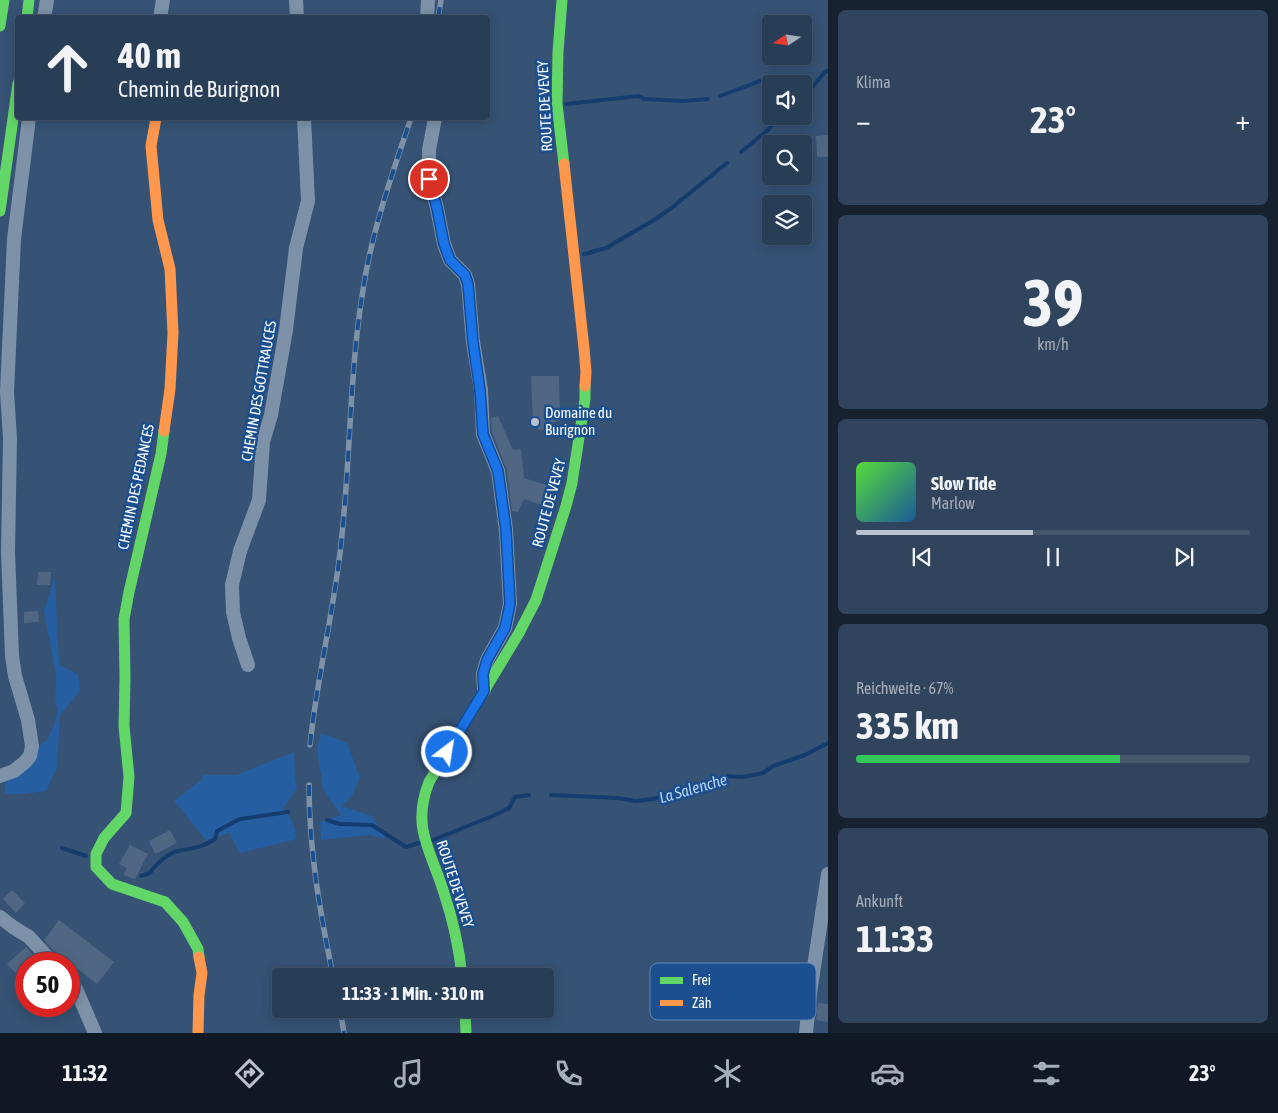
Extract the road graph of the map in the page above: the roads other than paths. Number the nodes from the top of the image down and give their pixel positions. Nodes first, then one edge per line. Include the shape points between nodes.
1 (4, 0) edge
2 (29, 0) edge
3 (47, 0) edge
4 (163, 0) edge
5 (296, 0) edge
6 (428, 0) edge
7 (562, 0) edge
8 (27, 15) edge
9 (44, 15) edge
10 (160, 15) edge
11 (297, 15) edge
12 (426, 15) edge
13 (0, 26) edge
14 (15, 104) edge
15 (29, 120) edge
16 (156, 120) edge
17 (304, 120) edge
18 (435, 120) edge
19 (0, 211) edge
20 (248, 665) dead end
21 (484, 691) junction
22 (0, 776) edge
23 (828, 874) edge
24 (0, 917) edge
25 (43, 952) edge
26 (815, 963) edge
27 (461, 968) edge
28 (80, 998) edge
29 (465, 1018) edge
30 (807, 1020) edge
31 (95, 1033) edge
32 (198, 1033) edge
33 (466, 1033) edge
34 (806, 1033) edge

1 - 13 main road
2 - 8 main road
3 - 9 street
4 - 10 street
5 - 11 street
6 - 12 street
7 - 21 main road, ROUTE DE VEVEY via 557,104 584,348 584,407 572,483 536,600
14 - 19 main road
15 - 22 street via 14,239 7,392 12,656 32,746 25,762
16 - 32 main road, CHEMIN DES PEDANCES via 151,146 158,220 170,270 173,334 170,389 162,454 124,619 124,726 129,777 126,813 104,838 96,854 96,867 112,884 165,902 183,922 198,950 202,974
17 - 20 street, CHEMIN DES GOTTRAUCES via 308,201 296,248 286,330 271,416 263,442 259,500 232,585 232,612
18 - 21 street via 429,179 444,244 450,260 465,275 468,284 483,434 498,471 506,530 510,604 505,628 487,660 483,674
21 - 27 main road, ROUTE DE VEVEY via 428,782 421,813 424,839 457,935
23 - 26 street
24 - 25 street via 29,937
28 - 31 street
29 - 33 main road
30 - 34 street

